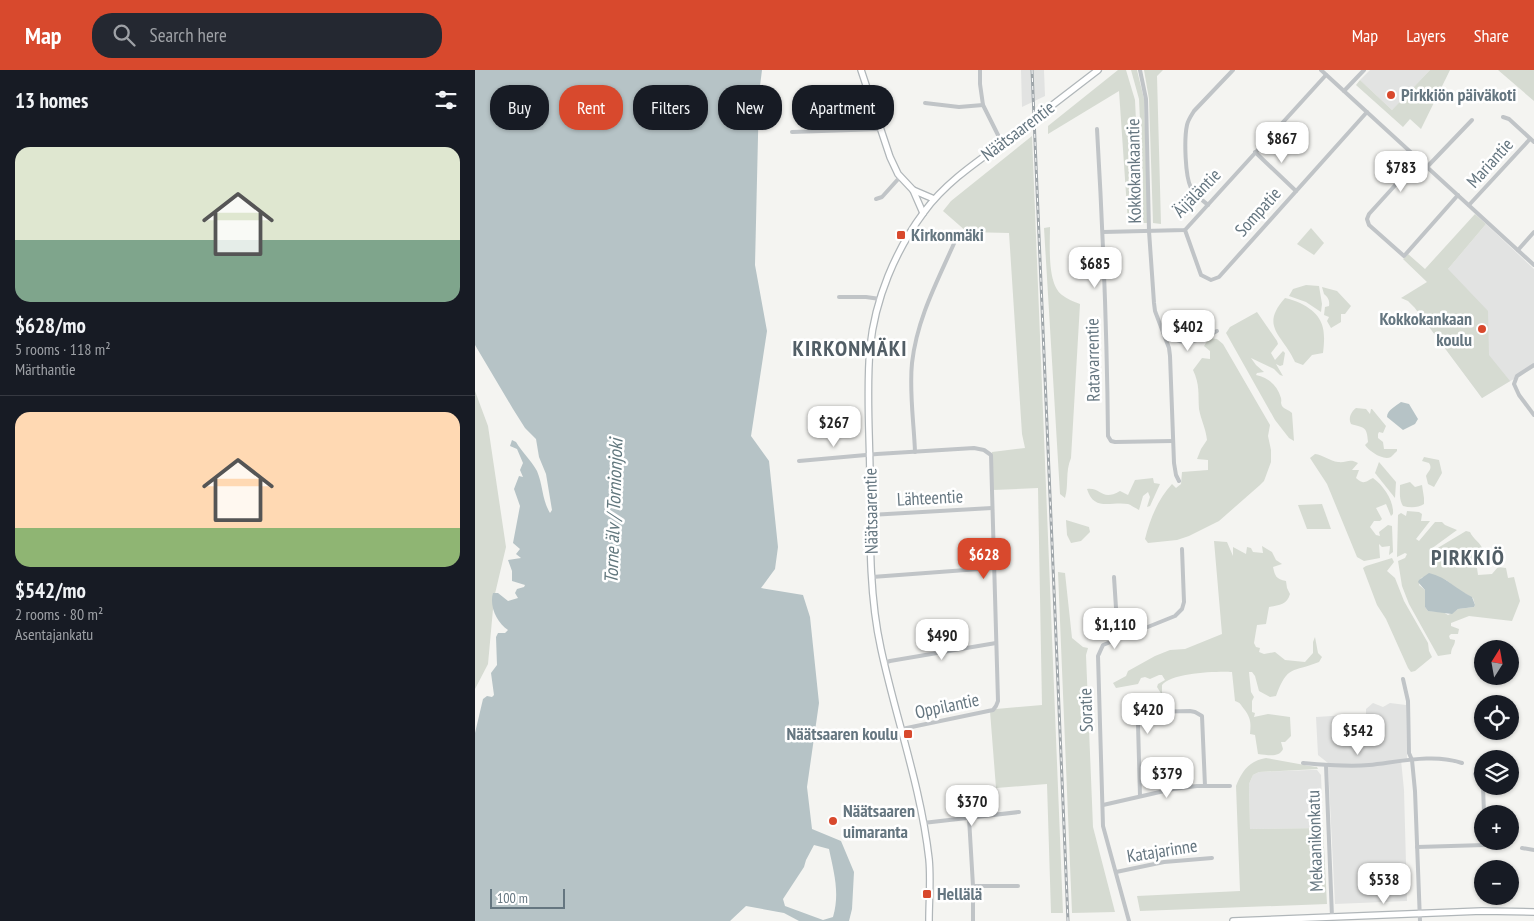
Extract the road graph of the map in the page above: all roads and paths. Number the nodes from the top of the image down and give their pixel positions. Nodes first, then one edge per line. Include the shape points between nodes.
1 (861, 70) edge
2 (980, 70) edge
3 (1098, 70) edge
4 (1140, 70) edge
5 (1233, 70) edge
6 (1321, 70) edge
7 (1364, 70) edge
8 (1326, 75) junction
9 (866, 85) edge
10 (1344, 91) junction
11 (925, 103) dead end
12 (983, 105) junction
13 (1367, 112) junction
14 (1503, 117) dead end
15 (1472, 120) dead end
16 (1097, 129) dead end
17 (881, 130) joint
18 (793, 132) dead end
19 (1532, 141) edge
20 (1002, 143) junction
21 (1255, 152) junction
22 (1419, 160) junction
23 (1427, 167) junction
24 (900, 177) junction
25 (913, 190) junction
26 (1296, 191) junction
27 (1458, 196) junction
28 (876, 199) dead end
29 (934, 199) junction
30 (1208, 205) junction
31 (1469, 205) junction
32 (923, 212) junction
33 (1149, 230) junction
34 (1185, 230) junction
35 (1103, 232) junction
36 (1534, 232) edge
37 (956, 240) dead end
38 (1517, 250) junction
39 (1534, 265) edge
40 (839, 296) dead end
41 (879, 299) junction
42 (1163, 331) junction
43 (1217, 331) dead end
44 (1534, 365) edge
45 (1534, 415) edge
46 (1173, 440) junction
47 (915, 452) junction
48 (870, 454) junction
49 (799, 461) dead end
50 (1179, 481) dead end
51 (992, 508) junction
52 (870, 515) junction
53 (1182, 549) dead end
54 (993, 568) junction
55 (872, 576) junction
56 (1114, 576) dead end
57 (1118, 639) junction
58 (996, 643) junction
59 (885, 663) junction
60 (1403, 678) dead end
61 (902, 730) junction
62 (1412, 760) junction
63 (1303, 763) dead end
64 (1462, 763) dead end
65 (1326, 765) junction
66 (1205, 786) junction
67 (1230, 786) dead end
68 (1140, 796) junction
69 (1103, 806) junction
70 (1019, 812) dead end
71 (969, 818) junction
72 (923, 823) junction
73 (1474, 844) edge
74 (1417, 847) junction
75 (1522, 848) dead end
76 (1534, 850) edge
77 (1212, 858) dead end
78 (1116, 872) junction
79 (973, 886) junction
80 (1018, 886) dead end
81 (1534, 912) edge
82 (1420, 914) junction
83 (1332, 917) junction
84 (929, 921) edge
85 (973, 921) edge
86 (1129, 921) edge
87 (1233, 921) edge
88 (1420, 921) edge

1 - 9 street
2 - 12 street
3 - 20 street, Näätsaarentie
4 - 33 street, Kokkokankaantie via 1147,99
5 - 30 street via 1194,111 1186,126 1188,181 1192,190
6 - 8 street
7 - 10 street
8 - 10 street
8 - 21 street, Äijäläntie
10 - 13 street
11 - 12 street via 959,107
12 - 20 street
13 - 22 street
13 - 26 street, Sompatie
14 - 19 street
15 - 23 street
16 - 35 street, Ratavarrentie
17 - 18 street
17 - 24 street
19 - 31 street, Mariantie
20 - 29 street, Näätsaarentie
21 - 26 street
21 - 30 street, Äijäläntie
22 - 23 street
22 - 27 street via 1369,214 1369,225 1404,256
23 - 27 street
24 - 25 street
24 - 28 street via 882,197
25 - 29 street
25 - 32 street
26 - 34 street, Sompatie via 1215,279 1207,279 1200,273
27 - 31 street
29 - 32 street, Näätsaarentie
30 - 34 street, Äijäläntie
31 - 38 street
32 - 41 street, Näätsaarentie via 893,264
33 - 34 street, Äijäläntie
33 - 35 street, Äijäläntie
33 - 42 street, Kokkokankaantie via 1154,303
35 - 46 street, Ratavarrentie via 1108,436 1115,442
36 - 38 street
37 - 47 street via 926,305 917,338 912,372
38 - 39 street
40 - 41 street
41 - 48 street, Näätsaarentie via 868,374
42 - 43 street via 1188,343
42 - 46 street, Kokkokankaantie via 1170,356
44 - 45 street via 1517,376 1514,384
46 - 50 street, Kokkokankaantie
47 - 48 street
47 - 51 street via 974,448 991,455
48 - 49 street
48 - 52 street, Näätsaarentie
51 - 52 street, Lähteentie
51 - 54 street
52 - 55 street, Näätsaarentie
53 - 57 street, Soratie via 1184,602 1180,613
54 - 55 street
54 - 58 street
55 - 59 street, Näätsaarentie via 875,618
56 - 57 street
57 - 69 street, Soratie via 1103,645 1098,656
58 - 59 street
58 - 61 street, Oppilantie via 998,701 993,710
59 - 61 street, Näätsaarentie
60 - 62 street
61 - 72 street, Näätsaarentie
62 - 64 street via 1454,760
62 - 65 street
62 - 74 street
63 - 65 street
65 - 83 street, Mekaanikonkatu
66 - 67 street
66 - 68 street
66 - 68 street via 1200,715 1190,710 1149,712 1140,717 1138,724
68 - 69 street
69 - 78 street, Soratie via 1103,826
70 - 71 street
71 - 72 street
71 - 79 street
72 - 84 street, Näätsaarentie via 929,860
73 - 74 street
74 - 82 street
75 - 76 street
77 - 78 street, Katajarinne via 1164,862
78 - 86 street, Soratie
79 - 80 street
79 - 85 street
81 - 82 street
82 - 83 street
82 - 88 street
83 - 87 street

